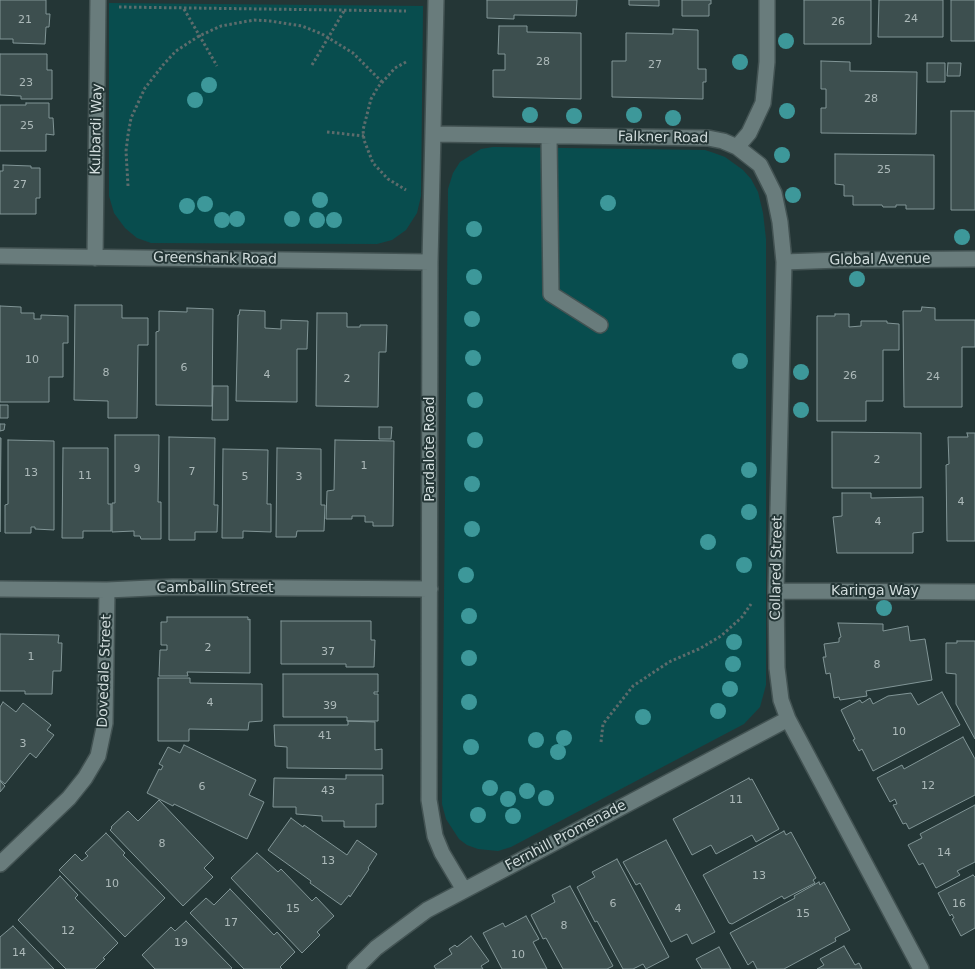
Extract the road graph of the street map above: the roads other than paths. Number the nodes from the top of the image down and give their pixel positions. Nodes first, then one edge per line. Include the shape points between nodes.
1 (436, 0) edge
2 (767, 0) edge
3 (98, 3) edge
4 (433, 134) junction
5 (549, 136) junction
6 (737, 147) junction
7 (0, 256) edge
8 (95, 258) junction
9 (975, 259) edge
10 (430, 262) junction
11 (784, 262) junction
12 (600, 325) dead end
13 (0, 589) edge
14 (430, 589) junction
15 (107, 590) junction
16 (776, 591) junction
17 (975, 592) edge
18 (788, 719) junction
19 (0, 864) edge
20 (464, 890) junction
21 (355, 969) edge
22 (921, 969) edge

1 - 4 street, Pardalote Road
2 - 6 street via 763,103 749,133
3 - 8 street, Kulbardi Way
4 - 5 street, Falkner Road
4 - 10 street, Pardalote Road
5 - 6 street, Falkner Road via 708,138
5 - 12 street via 551,294
6 - 11 street, Collared Street via 760,165 774,193
7 - 8 street, Greenshank Road
8 - 10 street, Greenshank Road
9 - 11 street, Global Avenue
10 - 14 street, Pardalote Road
11 - 16 street, Collared Street
13 - 15 street, Camballin Street
14 - 15 street, Camballin Street via 172,587
14 - 20 street, Pardalote Road via 429,800 435,836
15 - 19 street, Dovedale Street via 105,722 98,756 69,798
16 - 17 street, Karinga Way
16 - 18 street, Collared Street via 778,682
18 - 20 street, Fernhill Promenade
18 - 22 street, Collared Street
20 - 21 street, Fernhill Promenade via 403,927

